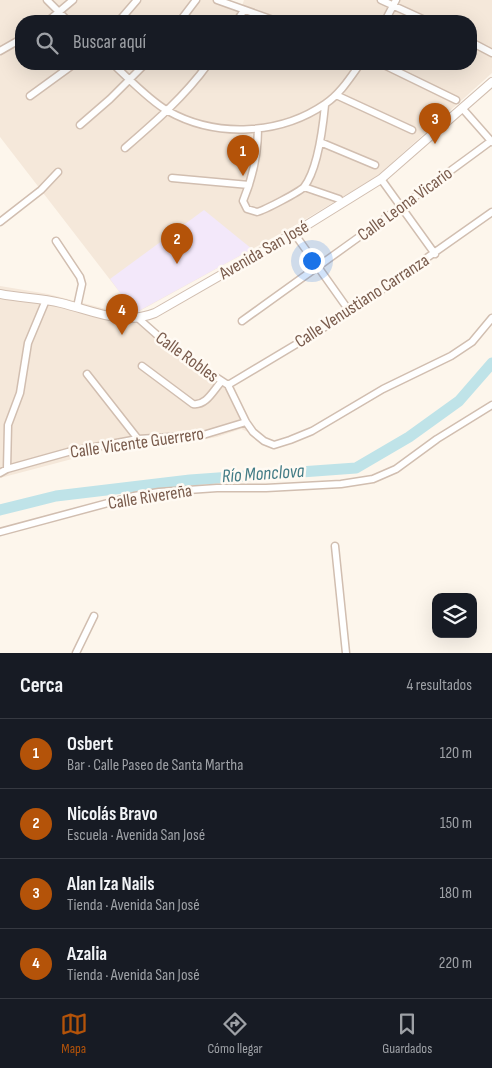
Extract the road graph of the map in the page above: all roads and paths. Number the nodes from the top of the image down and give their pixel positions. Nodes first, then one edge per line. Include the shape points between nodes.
1 (46, 0) edge
2 (73, 0) edge
3 (137, 0) edge
4 (196, 0) edge
5 (217, 0) edge
6 (381, 0) edge
7 (395, 3) edge
8 (244, 10) junction
9 (59, 13) junction
10 (56, 15) edge
11 (61, 15) edge
12 (124, 15) edge
13 (185, 15) edge
14 (241, 15) edge
15 (259, 15) edge
16 (388, 15) edge
17 (417, 15) edge
18 (15, 42) edge
19 (477, 45) edge
20 (0, 51) edge
21 (492, 53) edge
22 (66, 70) edge
23 (119, 70) edge
24 (139, 70) edge
25 (203, 70) edge
26 (355, 70) edge
27 (394, 70) edge
28 (130, 80) junction
29 (492, 82) edge
30 (336, 95) junction
31 (30, 96) dead end
32 (456, 100) dead end
33 (325, 104) junction
34 (462, 108) junction
35 (166, 111) junction
36 (80, 125) dead end
37 (258, 129) junction
38 (412, 130) dead end
39 (492, 141) edge
40 (320, 142) junction
41 (125, 148) dead end
42 (375, 165) dead end
43 (58, 172) dead end
44 (172, 178) dead end
45 (382, 179) junction
46 (249, 185) junction
47 (304, 187) junction
48 (339, 199) dead end
49 (402, 207) junction
50 (492, 212) edge
51 (0, 222) edge
52 (294, 233) junction
53 (56, 241) dead end
54 (435, 254) junction
55 (317, 266) junction
56 (0, 294) edge
57 (46, 300) junction
58 (77, 307) junction
59 (350, 312) junction
60 (492, 318) edge
61 (139, 319) junction
62 (242, 321) dead end
63 (142, 366) dead end
64 (87, 374) dead end
65 (221, 382) junction
66 (228, 385) junction
67 (492, 405) edge
68 (246, 422) junction
69 (138, 439) junction
70 (7, 469) junction
71 (0, 473) edge
72 (0, 532) edge
73 (335, 546) dead end
74 (94, 616) dead end
75 (76, 653) edge
76 (346, 653) edge

1 - 9 street
2 - 9 street
3 - 12 street
4 - 13 street
5 - 8 street
6 - 7 street
7 - 16 street
7 - 17 street
8 - 14 street
8 - 15 street
9 - 10 street
9 - 11 street
18 - 20 street
19 - 21 street
22 - 31 street
23 - 28 street
24 - 28 street
25 - 35 street
26 - 30 street
27 - 32 street
28 - 35 street
28 - 36 street
29 - 34 street, Avenida San José
30 - 33 street
30 - 38 street
33 - 37 street via 293,120
33 - 40 street
34 - 39 street
34 - 45 street, Avenida San José
35 - 37 street via 221,129
35 - 41 street
37 - 46 street via 257,160
39 - 49 street, Calle Leona Vicario
40 - 42 street
40 - 47 street
43 - 51 street via 41,190
44 - 46 street
45 - 49 street
45 - 52 street, Avenida San José
46 - 47 street via 243,203 247,209 256,212
47 - 48 street
49 - 54 street
49 - 55 street, Calle Leona Vicario
50 - 54 street, Calle Venustiano Carranza
52 - 55 street
52 - 61 street, Avenida San José via 155,313
53 - 58 street via 80,277 82,284
54 - 59 street, Calle Venustiano Carranza
55 - 59 street
55 - 62 street, Calle Leona Vicario
56 - 57 street, Avenida San José
57 - 58 street, Avenida San José
57 - 70 street via 28,344 20,393 8,425
58 - 61 street, Avenida San José
59 - 66 street, Calle Venustiano Carranza
60 - 68 street, Calle Robles via 472,342 458,352 383,389 306,434 274,445 259,437
61 - 65 street, Calle Robles via 173,349
63 - 65 street via 192,404 205,402
64 - 69 street
65 - 66 street, Calle Robles
66 - 68 street, Calle Robles
67 - 72 street, Calle Rivereña via 396,469 373,479 341,484 160,492
68 - 69 street, Calle Vicente Guerrero via 203,434
69 - 70 street, Calle Vicente Guerrero via 61,453
70 - 71 street, Calle Vicente Guerrero
73 - 76 street
74 - 75 street

